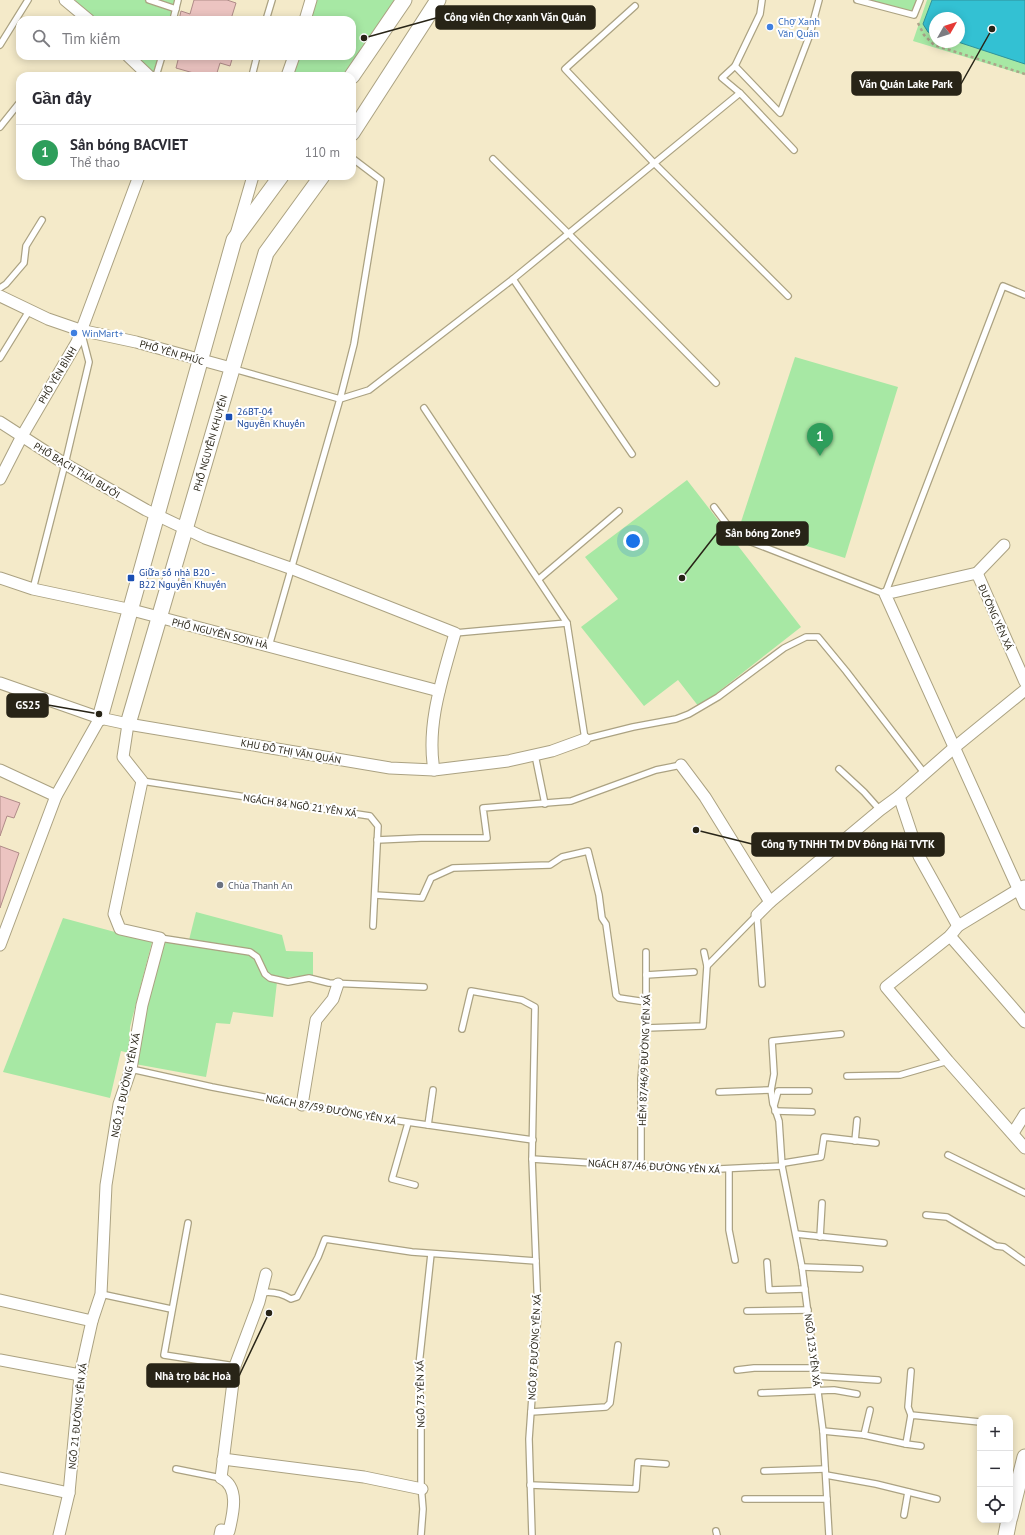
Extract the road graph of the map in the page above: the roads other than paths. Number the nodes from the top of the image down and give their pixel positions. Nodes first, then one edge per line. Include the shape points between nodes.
1 (28, 0) edge
2 (149, 0) edge
3 (178, 0) edge
4 (272, 0) edge
5 (311, 0) edge
6 (404, 0) edge
7 (438, 0) edge
8 (762, 0) edge
9 (818, 0) edge
10 (857, 0) edge
11 (920, 0) edge
12 (71, 2) edge
13 (636, 6) dead end
14 (176, 9) junction
15 (18, 16) edge
16 (85, 16) edge
17 (174, 16) edge
18 (267, 16) edge
19 (306, 16) edge
20 (16, 19) edge
21 (0, 45) edge
22 (132, 60) edge
23 (161, 60) edge
24 (256, 60) edge
25 (293, 60) edge
26 (735, 66) junction
27 (145, 72) edge
28 (157, 72) edge
29 (253, 72) edge
30 (288, 72) edge
31 (355, 72) edge
32 (740, 93) junction
33 (16, 107) edge
34 (0, 127) edge
35 (356, 127) edge
36 (794, 150) dead end
37 (493, 159) dead end
38 (356, 161) edge
39 (654, 163) junction
40 (137, 180) edge
41 (252, 180) edge
42 (278, 180) edge
43 (319, 180) edge
44 (42, 220) dead end
45 (568, 233) junction
46 (234, 240) junction
47 (513, 279) junction
48 (0, 288) edge
49 (1025, 295) edge
50 (0, 296) edge
51 (788, 296) dead end
52 (29, 310) junction
53 (80, 330) junction
54 (0, 358) edge
55 (201, 360) junction
56 (231, 368) junction
57 (716, 383) dead end
58 (340, 399) junction
59 (424, 408) dead end
60 (0, 422) edge
61 (22, 436) junction
62 (632, 454) dead end
63 (65, 464) junction
64 (0, 479) edge
65 (714, 507) dead end
66 (619, 511) dead end
67 (156, 515) junction
68 (185, 527) junction
69 (1004, 545) dead end
70 (290, 568) junction
71 (977, 573) junction
72 (0, 578) edge
73 (539, 579) junction
74 (33, 589) junction
75 (885, 594) junction
76 (132, 610) junction
77 (160, 618) junction
78 (568, 623) junction
79 (455, 632) junction
80 (269, 646) junction
81 (1025, 682) edge
82 (0, 683) edge
83 (1025, 690) edge
84 (439, 691) junction
85 (100, 718) junction
86 (128, 724) junction
87 (585, 739) junction
88 (955, 747) junction
89 (535, 755) junction
90 (681, 765) joint
91 (839, 769) dead end
92 (0, 770) edge
93 (434, 770) junction
94 (925, 774) junction
95 (142, 781) junction
96 (56, 796) junction
97 (899, 796) junction
98 (545, 804) junction
99 (880, 810) junction
100 (378, 840) junction
101 (1022, 887) edge
102 (375, 895) junction
103 (770, 902) junction
104 (1025, 904) edge
105 (757, 915) junction
106 (373, 926) dead end
107 (958, 926) junction
108 (950, 936) junction
109 (160, 938) junction
110 (0, 945) edge
111 (646, 952) dead end
112 (704, 952) dead end
113 (707, 966) junction
114 (694, 972) dead end
115 (646, 975) junction
116 (338, 984) junction
117 (762, 984) dead end
118 (424, 988) dead end
119 (646, 1002) junction
120 (1025, 1022) edge
121 (646, 1028) junction
122 (462, 1029) dead end
123 (841, 1034) dead end
124 (948, 1061) junction
125 (131, 1069) junction
126 (848, 1076) dead end
127 (433, 1090) dead end
128 (771, 1090) junction
129 (809, 1091) dead end
130 (719, 1092) dead end
131 (302, 1105) junction
132 (775, 1109) junction
133 (812, 1112) dead end
134 (1025, 1114) edge
135 (858, 1120) dead end
136 (408, 1123) junction
137 (428, 1125) junction
138 (1012, 1133) junction
139 (533, 1140) junction
140 (855, 1141) junction
141 (876, 1143) dead end
142 (1025, 1148) edge
143 (948, 1155) dead end
144 (532, 1159) junction
145 (782, 1166) junction
146 (641, 1167) junction
147 (729, 1170) junction
148 (415, 1185) dead end
149 (1025, 1193) edge
150 (822, 1203) dead end
151 (926, 1215) dead end
152 (188, 1223) dead end
153 (796, 1234) junction
154 (820, 1237) junction
155 (884, 1243) dead end
156 (431, 1254) junction
157 (735, 1260) dead end
158 (536, 1261) junction
159 (768, 1262) dead end
160 (1025, 1262) edge
161 (802, 1267) junction
162 (860, 1269) dead end
163 (266, 1274) dead end
164 (805, 1289) junction
165 (261, 1293) junction
166 (102, 1294) junction
167 (0, 1300) edge
168 (171, 1308) junction
169 (808, 1310) junction
170 (747, 1311) dead end
171 (92, 1321) junction
172 (618, 1345) dead end
173 (0, 1360) edge
174 (235, 1366) junction
175 (815, 1368) junction
176 (737, 1370) dead end
177 (911, 1371) dead end
178 (80, 1374) junction
179 (816, 1376) junction
180 (878, 1380) dead end
181 (818, 1391) junction
182 (761, 1393) dead end
183 (857, 1394) dead end
184 (870, 1410) dead end
185 (530, 1412) junction
186 (910, 1415) junction
187 (977, 1422) edge
188 (823, 1432) junction
189 (864, 1435) junction
190 (906, 1444) junction
191 (921, 1446) dead end
192 (1025, 1457) edge
193 (223, 1458) junction
194 (666, 1464) dead end
195 (176, 1470) dead end
196 (764, 1471) dead end
197 (826, 1472) junction
198 (0, 1478) edge
199 (221, 1478) junction
200 (530, 1485) junction
201 (422, 1489) junction
202 (908, 1492) junction
203 (69, 1493) junction
204 (745, 1499) dead end
205 (827, 1499) junction
206 (937, 1499) dead end
207 (1013, 1505) edge
208 (904, 1515) dead end
209 (1008, 1523) edge
210 (59, 1535) edge
211 (220, 1535) edge
212 (421, 1535) edge
213 (532, 1535) edge
214 (829, 1535) edge
215 (1006, 1535) edge

1 - 15 lane
2 - 14 lane
3 - 14 lane
4 - 18 lane
5 - 19 street
6 - 31 street
7 - 35 street
8 - 26 lane via 760,14
9 - 26 lane via 809,37 780,113
10 - 11 lane via 914,15
12 - 16 street
13 - 39 lane via 565,69
14 - 17 lane
20 - 21 lane
22 - 27 street
23 - 28 lane
24 - 29 lane
25 - 30 street
26 - 32 lane via 722,78
32 - 36 lane
32 - 39 lane
33 - 34 lane
37 - 45 lane
38 - 58 lane via 381,180 354,344
39 - 45 lane
39 - 51 lane
40 - 53 street, PHỐ YÊN BÌNH
41 - 46 street
42 - 46 street
43 - 56 street, PHỐ NGUYỄN KHUYẾN via 266,253
44 - 48 lane via 26,246 24,263
45 - 47 lane
45 - 57 lane
46 - 55 street
47 - 58 lane via 369,390
47 - 62 lane
49 - 75 lane via 1002,286
50 - 52 street, PHỐ YÊN PHÚC
52 - 53 street, PHỐ YÊN PHÚC
52 - 54 lane
53 - 55 street, PHỐ YÊN PHÚC
53 - 61 street, PHỐ YÊN BÌNH via 77,342
53 - 63 lane via 89,362
55 - 56 street, PHỐ YÊN PHÚC
55 - 67 street
56 - 58 lane
56 - 68 street, PHỐ NGUYỄN KHUYẾN
58 - 70 lane
59 - 73 lane
60 - 61 street, PHỐ BẠCH THÁI BƯỞI
61 - 63 street, PHỐ BẠCH THÁI BƯỞI
61 - 64 street, PHỐ YÊN BÌNH
63 - 67 street, PHỐ BẠCH THÁI BƯỞI
63 - 74 lane
65 - 75 lane via 732,531 741,538
66 - 73 lane
67 - 68 street, PHỐ BẠCH THÁI BƯỞI
67 - 76 street
68 - 70 street, PHỐ BẠCH THÁI BƯỞI via 205,538
68 - 77 street, PHỐ NGUYỄN KHUYẾN
69 - 71 street
70 - 79 street, PHỐ BẠCH THÁI BƯỞI
70 - 80 lane
71 - 75 street, ĐƯỜNG YÊN XÁ
71 - 81 street, ĐƯỜNG YÊN XÁ
72 - 74 street, PHỐ NGUYỄN SƠN HÀ
73 - 78 lane
74 - 76 street, PHỐ NGUYỄN SƠN HÀ
75 - 88 street
76 - 77 street, PHỐ NGUYỄN SƠN HÀ
76 - 85 street
77 - 80 street, PHỐ NGUYỄN SƠN HÀ
77 - 86 street, PHỐ NGUYỄN KHUYẾN
78 - 79 lane
78 - 87 lane
79 - 84 street
80 - 84 street, PHỐ NGUYỄN SƠN HÀ
82 - 85 street, KHU ĐÔ THỊ VĂN QUÁN
83 - 88 street
84 - 93 street via 432,738
85 - 86 street, KHU ĐÔ THỊ VĂN QUÁN
85 - 96 street
86 - 93 street, KHU ĐÔ THỊ VĂN QUÁN via 390,768
86 - 95 street via 123,757
87 - 89 street, KHU ĐÔ THỊ VĂN QUÁN
87 - 94 lane via 689,714 718,697 784,648 806,637 818,637
88 - 94 street
88 - 101 street
89 - 93 street, KHU ĐÔ THỊ VĂN QUÁN
89 - 98 lane
90 - 98 lane via 656,770 571,801
90 - 103 street via 705,797
91 - 99 lane
92 - 96 street
94 - 97 street
95 - 100 lane, NGÁCH 84 NGÕ 21 YÊN XÁ via 370,816 378,826
95 - 109 street via 114,914 120,929
96 - 110 street
97 - 99 street
97 - 107 street via 919,856
98 - 100 lane via 483,808 487,838
99 - 103 street
100 - 102 lane, NGÁCH 84 NGÕ 21 YÊN XÁ
101 - 104 street
101 - 107 street
102 - 106 lane, NGÁCH 84 NGÕ 21 YÊN XÁ
102 - 119 lane via 422,898 431,878 453,868 550,865 562,857 588,851 602,918 606,924 616,995 619,998
103 - 105 street
105 - 113 lane
105 - 117 lane
107 - 108 street
108 - 120 street
108 - 124 street via 886,987
109 - 116 lane via 250,952 257,956 265,974 270,978 288,982 309,978
109 - 125 street, NGÕ 21 ĐƯỜNG YÊN XÁ via 142,1006
111 - 115 lane, HẺM 87/46/9 ĐƯỜNG YÊN XÁ
112 - 113 lane
113 - 121 lane via 703,1026
114 - 115 lane
115 - 119 lane, HẺM 87/46/9 ĐƯỜNG YÊN XÁ
116 - 118 lane
116 - 131 street via 333,999 316,1020
119 - 121 lane, HẺM 87/46/9 ĐƯỜNG YÊN XÁ
121 - 146 lane, HẺM 87/46/9 ĐƯỜNG YÊN XÁ via 641,1079
122 - 139 lane, NGÕ 87 ĐƯỜNG YÊN XÁ via 471,991 522,1000 535,1007
123 - 128 lane via 772,1041 774,1074
124 - 126 lane via 900,1075
124 - 138 street
125 - 131 lane, NGÁCH 87/59 ĐƯỜNG YÊN XÁ
125 - 166 street, NGÕ 21 ĐƯỜNG YÊN XÁ via 119,1104 106,1185
127 - 137 lane
128 - 130 lane
128 - 132 lane
129 - 132 lane via 778,1091
131 - 136 lane, NGÁCH 87/59 ĐƯỜNG YÊN XÁ
132 - 133 lane
132 - 145 lane, NGÕ 123 YÊN XÁ via 779,1121
134 - 138 street
135 - 140 lane
136 - 137 lane, NGÁCH 87/59 ĐƯỜNG YÊN XÁ
136 - 148 lane via 392,1179
137 - 139 lane, NGÁCH 87/59 ĐƯỜNG YÊN XÁ
138 - 142 street
139 - 144 lane, NGÕ 87 ĐƯỜNG YÊN XÁ
140 - 141 lane, NGÁCH 87/46 ĐƯỜNG YÊN XÁ
140 - 145 lane, NGÁCH 87/46 ĐƯỜNG YÊN XÁ via 824,1138 821,1157 784,1163
143 - 149 lane
144 - 146 lane, NGÁCH 87/46 ĐƯỜNG YÊN XÁ
144 - 158 lane, NGÕ 87 ĐƯỜNG YÊN XÁ
145 - 147 lane, NGÁCH 87/46 ĐƯỜNG YÊN XÁ
145 - 153 lane, NGÕ 123 YÊN XÁ
146 - 147 lane, NGÁCH 87/46 ĐƯỜNG YÊN XÁ
147 - 157 lane via 729,1230
150 - 154 lane
151 - 160 lane via 947,1217 996,1246 1004,1247
152 - 168 lane
153 - 154 lane
153 - 161 lane, NGÕ 123 YÊN XÁ
154 - 155 lane
156 - 158 lane
156 - 165 lane via 326,1239 297,1297 291,1299 270,1291
156 - 201 lane, NGÕ 73 YÊN XÁ via 418,1365
158 - 185 lane, NGÕ 87 ĐƯỜNG YÊN XÁ via 538,1313
159 - 164 lane via 769,1290
161 - 162 lane
161 - 164 lane, NGÕ 123 YÊN XÁ
163 - 165 street
164 - 169 lane, NGÕ 123 YÊN XÁ
165 - 174 street
166 - 168 lane
166 - 171 street, NGÕ 21 ĐƯỜNG YÊN XÁ
167 - 171 street
168 - 174 lane via 164,1355
169 - 170 lane
169 - 175 lane, NGÕ 123 YÊN XÁ
171 - 178 street, NGÕ 21 ĐƯỜNG YÊN XÁ
172 - 185 lane via 610,1404
173 - 178 street
174 - 193 street
175 - 176 lane
175 - 179 lane, NGÕ 123 YÊN XÁ
177 - 186 lane via 908,1407
178 - 203 street, NGÕ 21 ĐƯỜNG YÊN XÁ
179 - 180 lane
179 - 181 lane, NGÕ 123 YÊN XÁ
181 - 182 lane
181 - 183 lane via 834,1390
181 - 188 lane, NGÕ 123 YÊN XÁ
184 - 189 lane
185 - 200 lane, NGÕ 87 ĐƯỜNG YÊN XÁ
186 - 187 lane
186 - 190 lane
188 - 189 lane
188 - 197 lane, NGÕ 123 YÊN XÁ
189 - 190 lane
190 - 191 lane
192 - 207 street
193 - 199 street
193 - 201 street via 364,1477
194 - 200 lane via 638,1462 636,1489
195 - 199 lane
196 - 197 lane
197 - 202 lane
197 - 205 lane, NGÕ 123 YÊN XÁ
198 - 203 street
199 - 211 street via 227,1481 232,1491 233,1514 229,1531 221,1530
200 - 213 lane, NGÕ 87 ĐƯỜNG YÊN XÁ
201 - 212 lane, NGÕ 73 YÊN XÁ via 424,1509
202 - 206 lane
202 - 208 lane
203 - 210 street, NGÕ 21 ĐƯỜNG YÊN XÁ
204 - 205 lane
205 - 214 lane, NGÕ 123 YÊN XÁ
209 - 215 street

